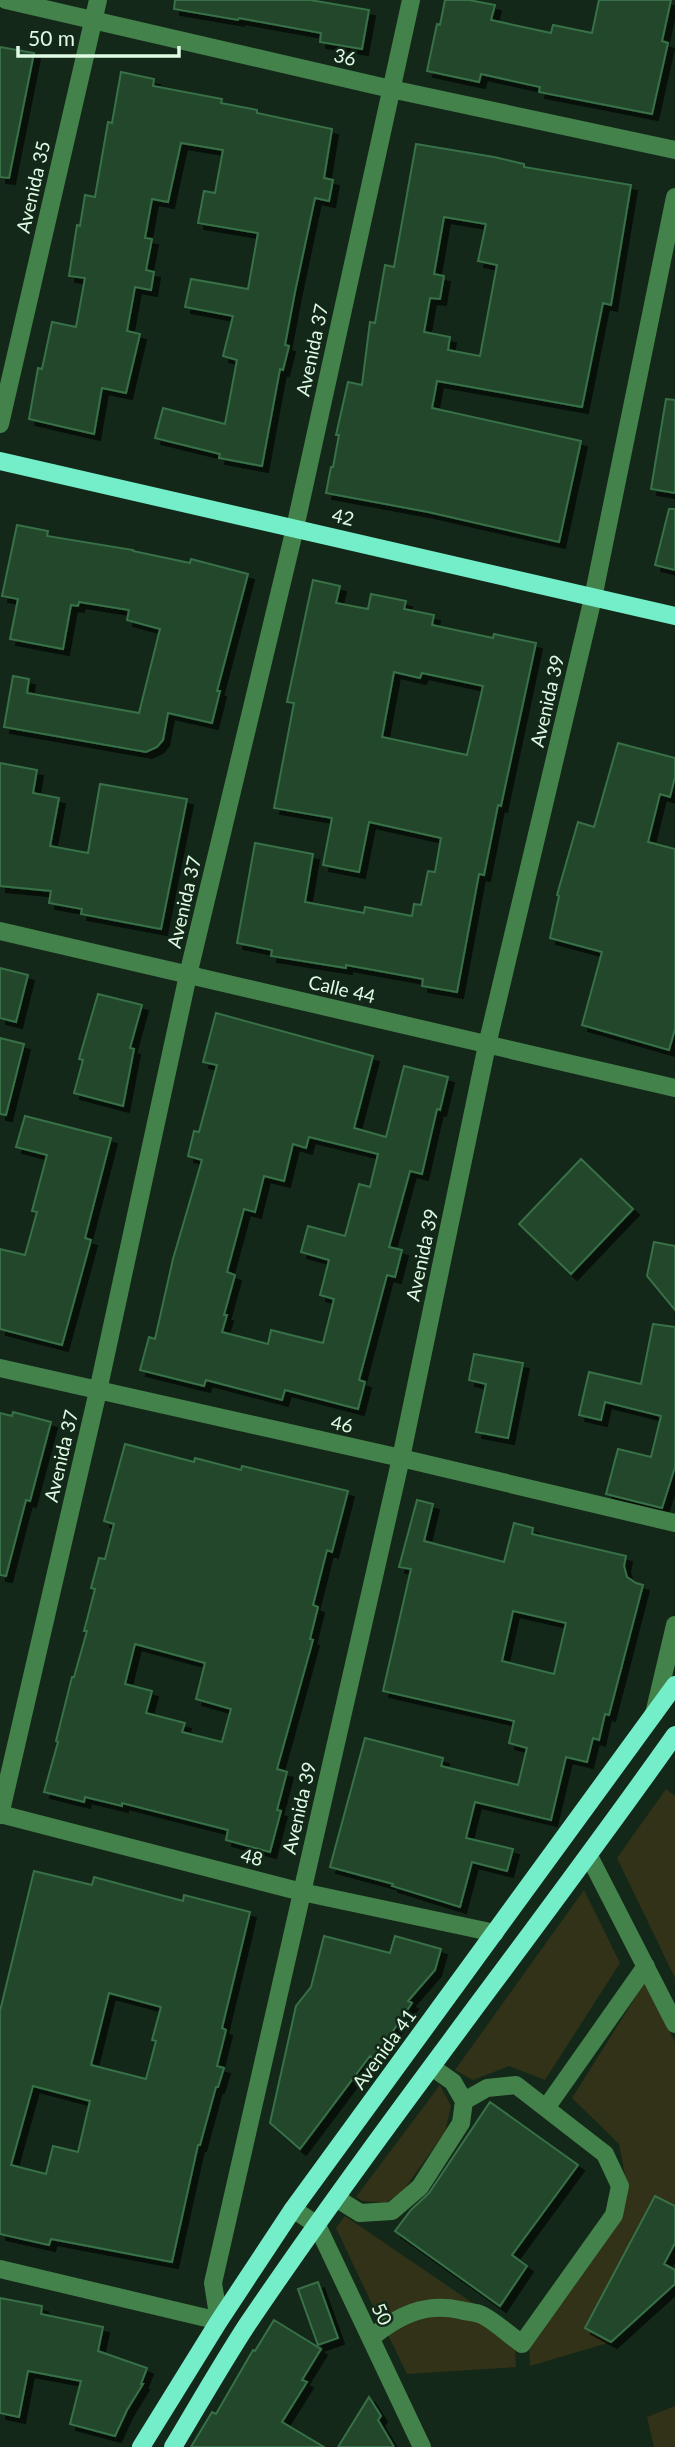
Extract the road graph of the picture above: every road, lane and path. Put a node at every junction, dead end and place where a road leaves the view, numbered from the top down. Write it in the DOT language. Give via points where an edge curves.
graph roads {
  1 [pos="6,0"];
  2 [pos="98,0"];
  3 [pos="411,0"];
  4 [pos="93,20"];
  5 [pos="391,89"];
  6 [pos="675,150"];
  7 [pos="675,197"];
  8 [pos="0,424"];
  9 [pos="0,461"];
  10 [pos="295,527"];
  11 [pos="593,598"];
  12 [pos="675,616"];
  13 [pos="0,931"];
  14 [pos="188,975"];
  15 [pos="487,1045"];
  16 [pos="675,1088"];
  17 [pos="0,1368"];
  18 [pos="98,1391"];
  19 [pos="401,1458"];
  20 [pos="675,1523"];
  21 [pos="675,1625"];
  22 [pos="675,1685"];
  23 [pos="653,1717"];
  24 [pos="675,1735"];
  25 [pos="0,1815"];
  26 [pos="589,1856"];
  27 [pos="302,1892"];
  28 [pos="495,1933"];
  29 [pos="646,1966"];
  30 [pos="675,2024"];
  31 [pos="433,2068"];
  32 [pos="464,2101"];
  33 [pos="546,2108"];
  34 [pos="336,2198"];
  35 [pos="293,2209"];
  36 [pos="317,2225"];
  37 [pos="0,2269"];
  38 [pos="219,2321"];
  39 [pos="371,2338"];
  40 [pos="141,2447"];
  41 [pos="173,2447"];
  42 [pos="422,2447"];
  1 -- 4 [label="street, 36"];
  2 -- 4 [label="street, Avenida 35"];
  3 -- 5 [label="street, Avenida 37"];
  4 -- 5 [label="street, 36"];
  4 -- 8 [label="street, Avenida 35"];
  5 -- 6 [label="street, 36"];
  5 -- 10 [label="street, Avenida 37"];
  7 -- 11 [label="street, Avenida 39"];
  9 -- 10 [label="main road, 42"];
  10 -- 11 [label="main road, 42"];
  10 -- 14 [label="street, Avenida 37"];
  11 -- 12 [label="main road, 42"];
  11 -- 15 [label="street, Avenida 39"];
  13 -- 14 [label="street, Calle 44"];
  14 -- 15 [label="street, Calle 44"];
  14 -- 18 [label="street, Avenida 37"];
  15 -- 16 [label="street, Calle 44"];
  15 -- 19 [label="street, Avenida 39"];
  17 -- 18 [label="street, 46"];
  18 -- 19 [label="street, 46"];
  18 -- 25 [label="street, Avenida 37"];
  19 -- 20 [label="street, 46"];
  19 -- 27 [label="street, Avenida 39"];
  21 -- 23 [label="street"];
  22 -- 23 [label="main road, Avenida 41"];
  23 -- 28 [label="main road, Avenida 41"];
  24 -- 26 [label="main road"];
  25 -- 27 [label="street, 48"];
  26 -- 29 [label="street"];
  26 -- 31 [label="main road"];
  27 -- 28 [label="street, 48"];
  27 -- 38 [label="street, Avenida 39" via="213,2283"];
  28 -- 35 [label="main road, Avenida 41"];
  29 -- 30 [label="street"];
  29 -- 33 [label="street"];
  31 -- 32 [label="street" via="453,2082"];
  31 -- 34 [label="main road"];
  32 -- 33 [label="street" via="487,2088 516,2085"];
  32 -- 34 [label="street" via="461,2123 420,2187 392,2211 360,2213"];
  33 -- 39 [label="street" via="605,2154 620,2186 614,2215 522,2344 481,2315 448,2308 409,2313"];
  34 -- 36 [label="main road"];
  35 -- 36 [label="street"];
  35 -- 38 [label="main road, Avenida 41"];
  36 -- 39 [label="street, 50"];
  36 -- 41 [label="main road" via="245,2328"];
  37 -- 38 [label="street"];
  38 -- 40 [label="main road, Avenida 41"];
  39 -- 42 [label="street, 50"];
}
